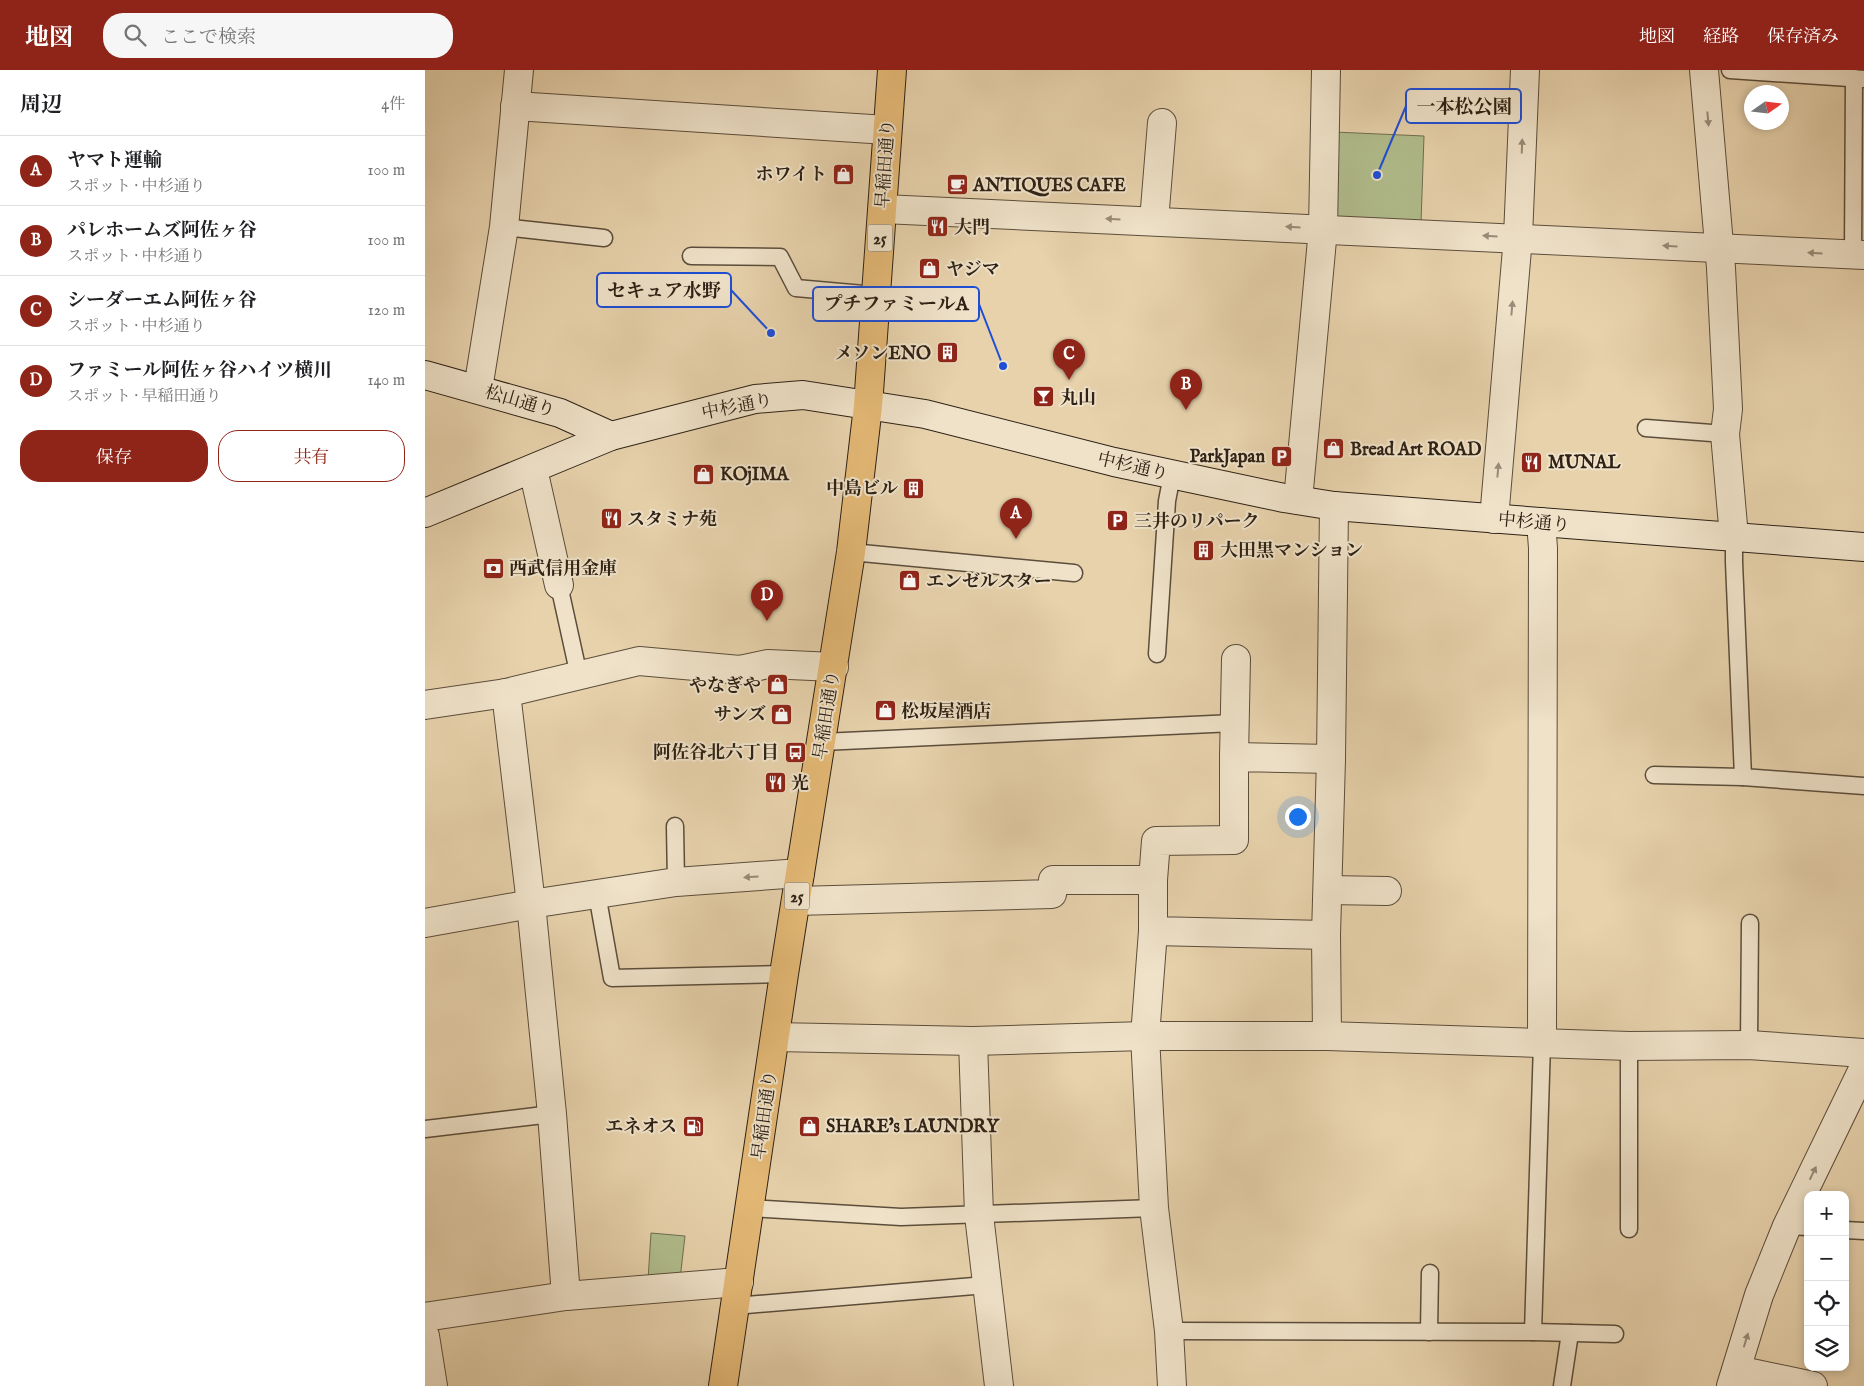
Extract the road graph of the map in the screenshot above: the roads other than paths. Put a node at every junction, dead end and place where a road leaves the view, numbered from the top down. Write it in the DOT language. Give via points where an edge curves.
graph roads {
  1 [pos="519,70"];
  2 [pos="892,70"];
  3 [pos="1326,70"];
  4 [pos="1525,70"];
  5 [pos="1704,70"];
  6 [pos="1730,70"];
  7 [pos="1859,78"];
  8 [pos="515,106"];
  9 [pos="1162,123"];
  10 [pos="887,130"];
  11 [pos="883,209"];
  12 [pos="1154,221"];
  13 [pos="504,227"];
  14 [pos="1323,229"];
  15 [pos="1518,237"];
  16 [pos="604,238"];
  17 [pos="1718,248"];
  18 [pos="1859,255"];
  19 [pos="691,256"];
  20 [pos="875,295"];
  21 [pos="425,375"];
  22 [pos="477,389"];
  23 [pos="868,406"];
  24 [pos="1646,428"];
  25 [pos="1725,434"];
  26 [pos="611,436"];
  27 [pos="533,469"];
  28 [pos="1172,475"];
  29 [pos="1298,500"];
  30 [pos="1333,506"];
  31 [pos="425,513"];
  32 [pos="1494,519"];
  33 [pos="1541,522"];
  34 [pos="1734,537"];
  35 [pos="1864,547"];
  36 [pos="851,552"];
  37 [pos="1074,574"];
  38 [pos="559,585"];
  39 [pos="1157,654"];
  40 [pos="1236,659"];
  41 [pos="834,666"];
  42 [pos="579,676"];
  43 [pos="506,692"];
  44 [pos="425,705"];
  45 [pos="1234,723"];
  46 [pos="821,742"];
  47 [pos="1234,757"];
  48 [pos="1331,760"];
  49 [pos="1654,775"];
  50 [pos="1743,777"];
  51 [pos="1864,786"];
  52 [pos="675,826"];
  53 [pos="800,873"];
  54 [pos="1153,880"];
  55 [pos="676,882"];
  56 [pos="1328,890"];
  57 [pos="1387,891"];
  58 [pos="597,894"];
  59 [pos="796,901"];
  60 [pos="531,904"];
  61 [pos="425,923"];
  62 [pos="1750,923"];
  63 [pos="1153,931"];
  64 [pos="1326,935"];
  65 [pos="784,974"];
  66 [pos="1145,1036"];
  67 [pos="1327,1036"];
  68 [pos="775,1037"];
  69 [pos="973,1041"];
  70 [pos="1542,1043"];
  71 [pos="1629,1046"];
  72 [pos="1749,1046"];
  73 [pos="1864,1053"];
  74 [pos="1864,1067"];
  75 [pos="552,1114"];
  76 [pos="425,1129"];
  77 [pos="750,1208"];
  78 [pos="1154,1208"];
  79 [pos="979,1215"];
  80 [pos="1798,1226"];
  81 [pos="1629,1228"];
  82 [pos="1849,1230"];
  83 [pos="1864,1232"];
  84 [pos="1430,1273"];
  85 [pos="986,1285"];
  86 [pos="737,1294"];
  87 [pos="567,1296"];
  88 [pos="425,1317"];
  89 [pos="1169,1332"];
  90 [pos="1429,1332"];
  91 [pos="1533,1332"];
  92 [pos="1570,1333"];
  93 [pos="1615,1334"];
  94 [pos="425,1336"];
  95 [pos="1734,1378"];
  96 [pos="433,1386"];
  97 [pos="723,1386"];
  98 [pos="999,1386"];
  99 [pos="1172,1386"];
  100 [pos="1563,1386"];
  101 [pos="1813,1386"];
  1 -- 8 [label="street"];
  2 -- 10 [label="main road, 早稲田通り / 25"];
  3 -- 14 [label="street"];
  15 -- 4 [label="street, one-way"];
  5 -- 17 [label="street, one-way"];
  6 -- 7 [label="lane"];
  7 -- 18 [label="lane"];
  8 -- 10 [label="street"];
  8 -- 13 [label="street"];
  9 -- 12 [label="street"];
  10 -- 11 [label="main road, 早稲田通り / 25"];
  12 -- 11 [label="street, one-way"];
  11 -- 20 [label="main road, 早稲田通り / 25"];
  14 -- 12 [label="street, one-way"];
  13 -- 16 [label="lane"];
  13 -- 22 [label="street"];
  15 -- 14 [label="street, one-way"];
  14 -- 29 [label="street"];
  17 -- 15 [label="street, one-way"];
  32 -- 15 [label="street, one-way"];
  18 -- 17 [label="street, one-way"];
  17 -- 25 [label="street" via="1728,409"];
  19 -- 20 [label="lane" via="780,257 796,288"];
  20 -- 23 [label="main road, 早稲田通り / 25"];
  21 -- 22 [label="street, 松山通り"];
  22 -- 26 [label="street, 松山通り" via="560,413"];
  23 -- 26 [label="street, 中杉通り" via="803,395 755,399"];
  23 -- 28 [label="street, 中杉通り" via="925,414"];
  23 -- 36 [label="main road, 早稲田通り / 25"];
  24 -- 25 [label="lane"];
  25 -- 34 [label="street"];
  26 -- 27 [label="street, 中杉通り"];
  27 -- 31 [label="street, 中杉通り"];
  27 -- 38 [label="street"];
  28 -- 29 [label="street, 中杉通り"];
  28 -- 39 [label="lane" via="1167,501"];
  29 -- 30 [label="street, 中杉通り"];
  30 -- 32 [label="street, 中杉通り"];
  30 -- 48 [label="street"];
  32 -- 33 [label="street, 中杉通り"];
  33 -- 34 [label="street, 中杉通り"];
  33 -- 70 [label="street"];
  34 -- 35 [label="street, 中杉通り"];
  34 -- 50 [label="lane"];
  36 -- 37 [label="lane"];
  36 -- 41 [label="main road, 早稲田通り / 25"];
  38 -- 42 [label="lane"];
  40 -- 45 [label="street"];
  41 -- 42 [label="street" via="769,664 740,670 639,661"];
  41 -- 46 [label="main road, 早稲田通り / 25"];
  42 -- 43 [label="street"];
  43 -- 44 [label="street"];
  43 -- 60 [label="street"];
  45 -- 46 [label="lane"];
  45 -- 47 [label="street"];
  46 -- 53 [label="main road, 早稲田通り / 25"];
  47 -- 48 [label="street"];
  47 -- 54 [label="street" via="1234,840 1156,841"];
  48 -- 56 [label="street"];
  49 -- 50 [label="lane"];
  50 -- 51 [label="lane"];
  52 -- 55 [label="lane"];
  53 -- 55 [label="street, one-way"];
  53 -- 59 [label="main road, 早稲田通り / 25"];
  54 -- 59 [label="street" via="1053,880 1052,894"];
  54 -- 63 [label="street"];
  55 -- 58 [label="street"];
  56 -- 57 [label="street"];
  56 -- 64 [label="street"];
  58 -- 60 [label="street"];
  58 -- 65 [label="lane" via="612,978"];
  59 -- 65 [label="main road, 早稲田通り / 25"];
  60 -- 61 [label="street"];
  60 -- 75 [label="street"];
  62 -- 72 [label="lane"];
  63 -- 64 [label="street"];
  63 -- 66 [label="street"];
  64 -- 67 [label="street"];
  65 -- 68 [label="main road, 早稲田通り / 25"];
  66 -- 67 [label="street"];
  66 -- 69 [label="street"];
  66 -- 78 [label="street"];
  67 -- 70 [label="street"];
  68 -- 69 [label="street"];
  68 -- 77 [label="main road, 早稲田通り / 25"];
  69 -- 79 [label="street"];
  70 -- 71 [label="street"];
  70 -- 91 [label="lane"];
  71 -- 72 [label="street"];
  71 -- 81 [label="lane"];
  72 -- 73 [label="street"];
  80 -- 74 [label="street, one-way"];
  75 -- 76 [label="lane"];
  75 -- 87 [label="street"];
  77 -- 79 [label="lane" via="901,1217"];
  77 -- 86 [label="main road, 早稲田通り / 25"];
  78 -- 79 [label="lane"];
  78 -- 89 [label="street"];
  79 -- 85 [label="street"];
  95 -- 80 [label="street, one-way" via="1759,1295"];
  82 -- 83 [label="lane"];
  84 -- 90 [label="lane"];
  85 -- 86 [label="lane"];
  85 -- 98 [label="street"];
  86 -- 87 [label="street"];
  86 -- 97 [label="main road, 早稲田通り / 25"];
  87 -- 88 [label="street"];
  89 -- 90 [label="lane"];
  89 -- 99 [label="street"];
  90 -- 91 [label="lane"];
  91 -- 92 [label="lane"];
  92 -- 93 [label="lane"];
  92 -- 100 [label="lane"];
  94 -- 96 [label="street"];
  95 -- 101 [label="street"];
}
